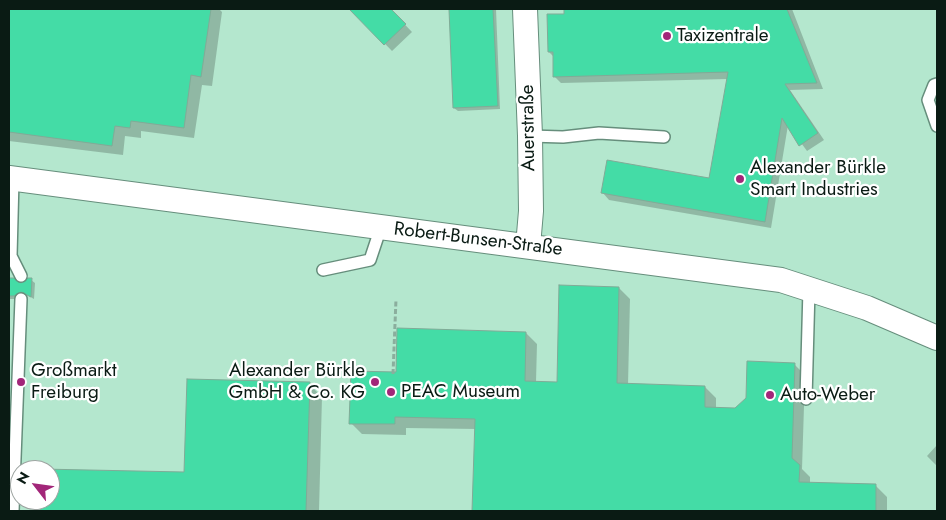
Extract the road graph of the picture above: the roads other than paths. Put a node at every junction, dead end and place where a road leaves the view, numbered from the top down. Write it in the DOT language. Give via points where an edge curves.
graph roads {
  1 [pos="525,9"];
  2 [pos="937,84"];
  3 [pos="937,126"];
  4 [pos="530,136"];
  5 [pos="664,136"];
  6 [pos="11,178"];
  7 [pos="381,227"];
  8 [pos="528,246"];
  9 [pos="10,258"];
  10 [pos="323,270"];
  11 [pos="21,276"];
  12 [pos="809,289"];
  13 [pos="21,300"];
  14 [pos="937,338"];
  15 [pos="806,399"];
  16 [pos="13,511"];
  1 -- 4 [label="street, Auerstraße"];
  2 -- 3 [label="lane" via="928,100"];
  4 -- 5 [label="lane" via="599,133"];
  4 -- 8 [label="street, Auerstraße"];
  6 -- 7 [label="street, Robert-Bunsen-Straße"];
  6 -- 9 [label="lane"];
  7 -- 8 [label="street, Robert-Bunsen-Straße"];
  7 -- 10 [label="lane" via="370,260"];
  8 -- 12 [label="street, Robert-Bunsen-Straße" via="781,280"];
  9 -- 11 [label="lane"];
  12 -- 14 [label="street, Robert-Bunsen-Straße" via="867,308"];
  12 -- 15 [label="lane"];
  13 -- 16 [label="lane"];
}
